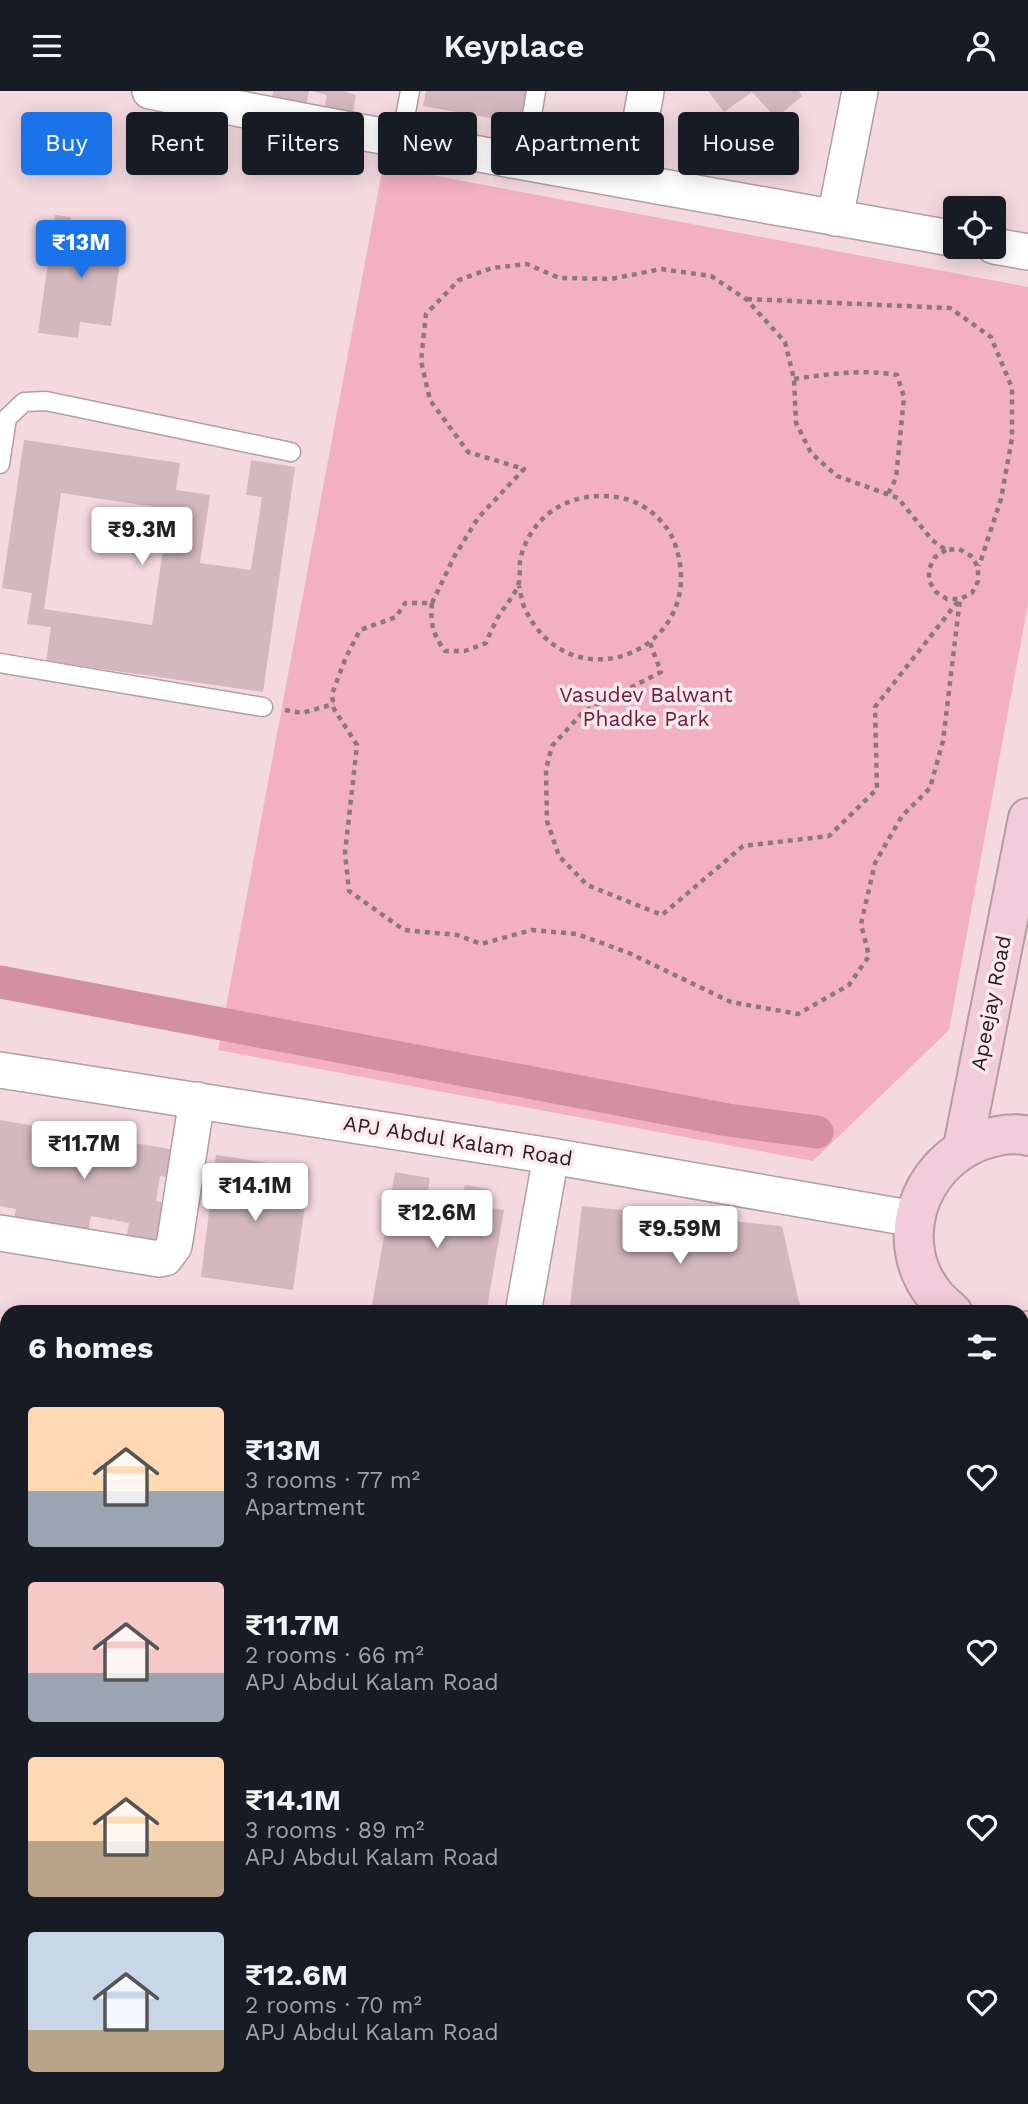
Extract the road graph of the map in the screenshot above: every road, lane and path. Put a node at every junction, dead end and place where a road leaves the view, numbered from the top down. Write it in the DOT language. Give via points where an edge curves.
graph roads {
  1 [pos="150,91"];
  2 [pos="410,91"];
  3 [pos="536,91"];
  4 [pos="646,91"];
  5 [pos="860,91"];
  6 [pos="223,98"];
  7 [pos="406,112"];
  8 [pos="532,112"];
  9 [pos="378,133"];
  10 [pos="599,175"];
  11 [pos="630,180"];
  12 [pos="835,218"];
  13 [pos="943,237"];
  14 [pos="1006,248"];
  15 [pos="1028,252"];
  16 [pos="746,299"];
  17 [pos="794,379"];
  18 [pos="290,452"];
  19 [pos="0,464"];
  20 [pos="888,494"];
  21 [pos="946,550"];
  22 [pos="978,567"];
  23 [pos="519,586"];
  24 [pos="960,599"];
  25 [pos="432,603"];
  26 [pos="649,643"];
  27 [pos="0,663"];
  28 [pos="334,704"];
  29 [pos="263,707"];
  30 [pos="1028,818"];
  31 [pos="0,1070"];
  32 [pos="197,1100"];
  33 [pos="1028,1136"];
  34 [pos="963,1147"];
  35 [pos="551,1156"];
  36 [pos="915,1219"];
  37 [pos="0,1233"];
  38 [pos="524,1305"];
  39 [pos="940,1305"];
  1 -- 6 [label="street"];
  2 -- 7 [label="lane"];
  3 -- 8 [label="lane"];
  4 -- 11 [label="street"];
  5 -- 12 [label="street"];
  6 -- 9 [label="street"];
  10 -- 11 [label="street"];
  11 -- 12 [label="street"];
  12 -- 13 [label="street"];
  14 -- 15 [label="street"];
  16 -- 17 [label="path" via="785,342"];
  16 -- 22 [label="path" via="950,308 991,337 1012,388 1012,438 1000,499"];
  16 -- 25 [label="path" via="711,276 661,269 611,279 559,278 527,264 492,268 458,280 426,314 421,361 430,400 468,452 524,469 478,518"];
  17 -- 20 [label="path" via="796,423 811,453 837,476"];
  17 -- 20 [label="path" via="849,372 897,376 904,397 896,478"];
  18 -- 19 [label="lane" via="46,401 24,402 7,418"];
  20 -- 21 [label="path" via="898,498 932,540"];
  21 -- 22 [label="path" via="965,552"];
  21 -- 24 [label="path" via="929,569 929,582 947,599"];
  22 -- 24 [label="path" via="972,593"];
  23 -- 25 [label="path" via="486,643 465,651 446,651 435,638"];
  23 -- 26 [label="path" via="525,610 538,631 579,657 628,655"];
  23 -- 26 [label="path" via="521,557 528,540 552,510 577,497 606,494 633,501 663,524 674,540 682,567 681,596 669,622"];
  24 -- 26 [label="path" via="875,707 877,789 829,836 743,846 662,915 587,885 559,856 547,821 546,769 552,746 583,712 661,671"];
  24 -- 28 [label="path" via="943,741 930,788 902,816 875,863 861,924 869,956 849,985 798,1014 731,1002 629,953 577,934 532,930 481,944 457,935 404,930 349,891 345,853 357,745"];
  25 -- 28 [label="path" via="405,603 396,617 360,629 332,694"];
  27 -- 29 [label="lane"];
  28 -- 29 [label="path" via="302,713"];
  30 -- 34 [label="main road, Apeejay Road"];
  31 -- 32 [label="street, APJ Abdul Kalam Road"];
  32 -- 35 [label="street, APJ Abdul Kalam Road"];
  32 -- 37 [label="street" via="174,1246 165,1258"];
  33 -- 34 [label="main road" via="992,1136"];
  34 -- 36 [label="main road" via="934,1174 923,1191"];
  35 -- 36 [label="street, APJ Abdul Kalam Road"];
  35 -- 38 [label="street"];
  36 -- 39 [label="main road" via="915,1247 922,1274"];
}
